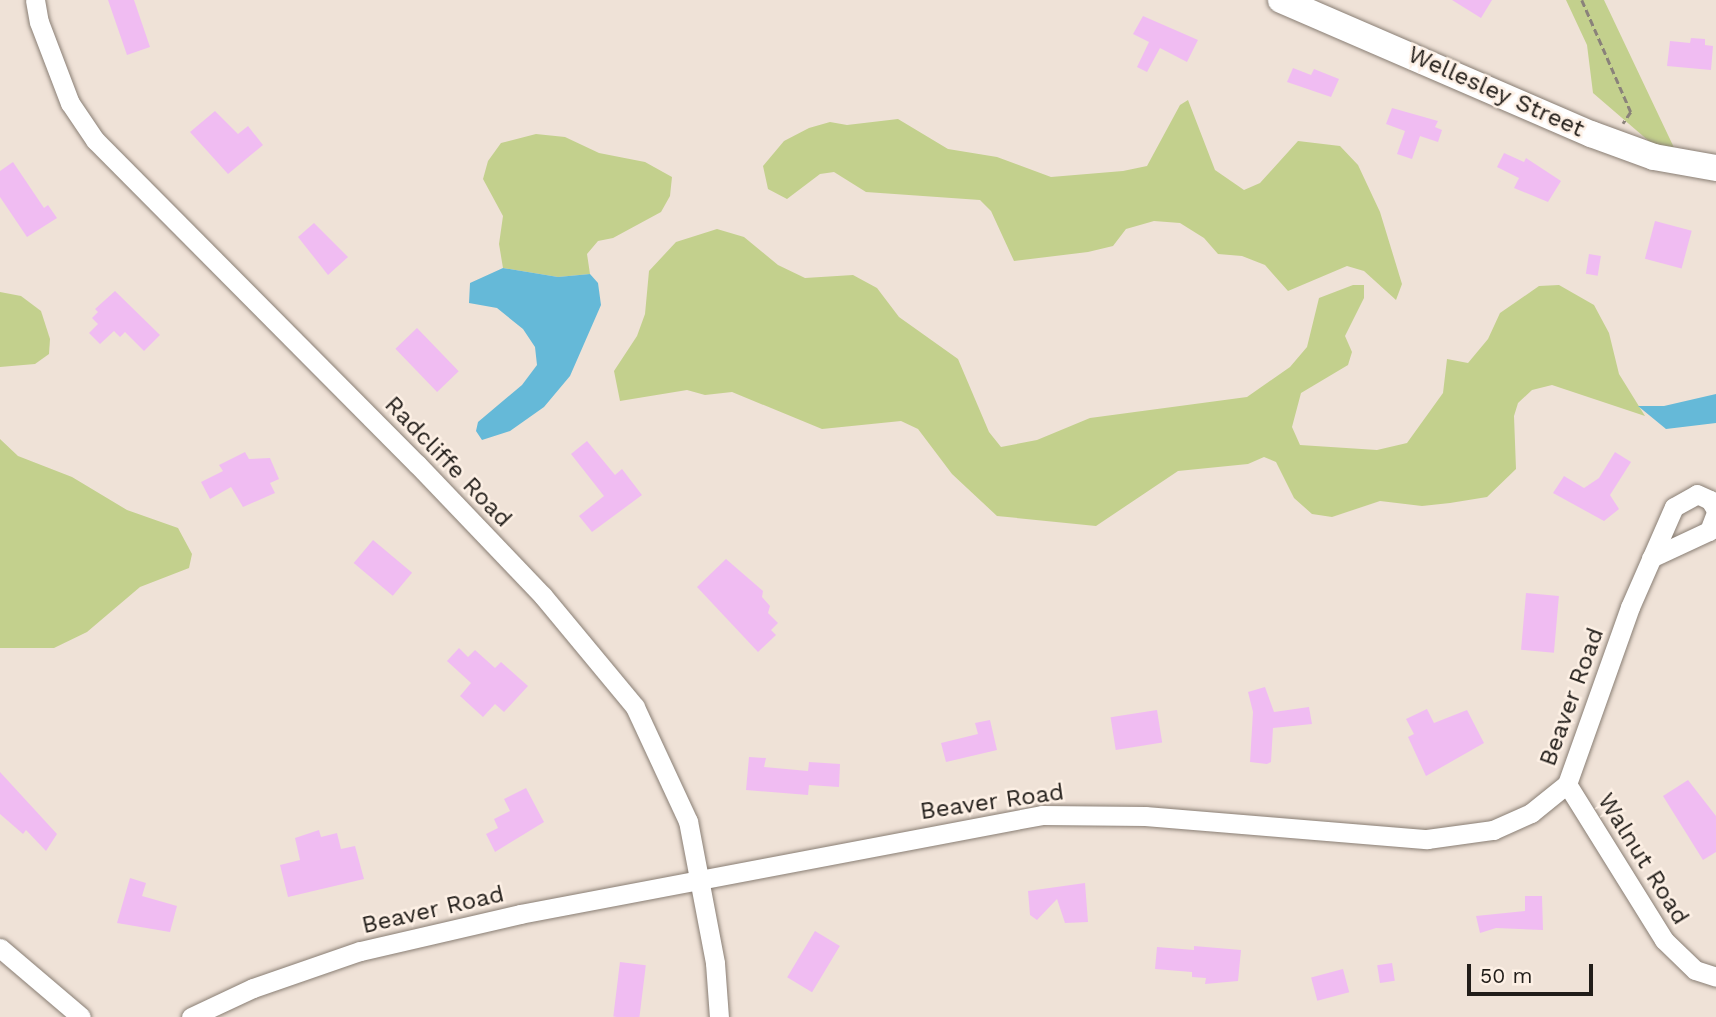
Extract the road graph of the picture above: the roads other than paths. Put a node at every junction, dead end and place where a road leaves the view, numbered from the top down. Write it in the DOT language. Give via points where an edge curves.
graph roads {
  1 [pos="35,0"];
  2 [pos="1281,0"];
  3 [pos="1716,168"];
  4 [pos="1716,512"];
  5 [pos="1651,558"];
  6 [pos="1567,784"];
  7 [pos="699,880"];
  8 [pos="0,948"];
  9 [pos="1716,977"];
  10 [pos="80,1017"];
  11 [pos="191,1017"];
  12 [pos="719,1017"];
  1 -- 7 [label="street, Radcliffe Road" via="69,103 95,140 489,539 635,707 688,821"];
  2 -- 3 [label="main road, Wellesley Street" via="1612,142 1654,157"];
  4 -- 5 [label="street, Beaver Road" via="1709,531"];
  4 -- 5 [label="street, Beaver Road" via="1710,500 1697,494 1686,497 1674,506"];
  5 -- 6 [label="street, Beaver Road"];
  6 -- 7 [label="street, Beaver Road" via="1531,813 1493,830 1467,835 1427,839 1145,816 1042,815"];
  6 -- 9 [label="street, Walnut Road" via="1664,940 1695,970"];
  7 -- 11 [label="street, Beaver Road" via="360,951 253,988"];
  7 -- 12 [label="street, Radcliffe Road" via="715,963"];
  8 -- 10 [label="street"];
}
